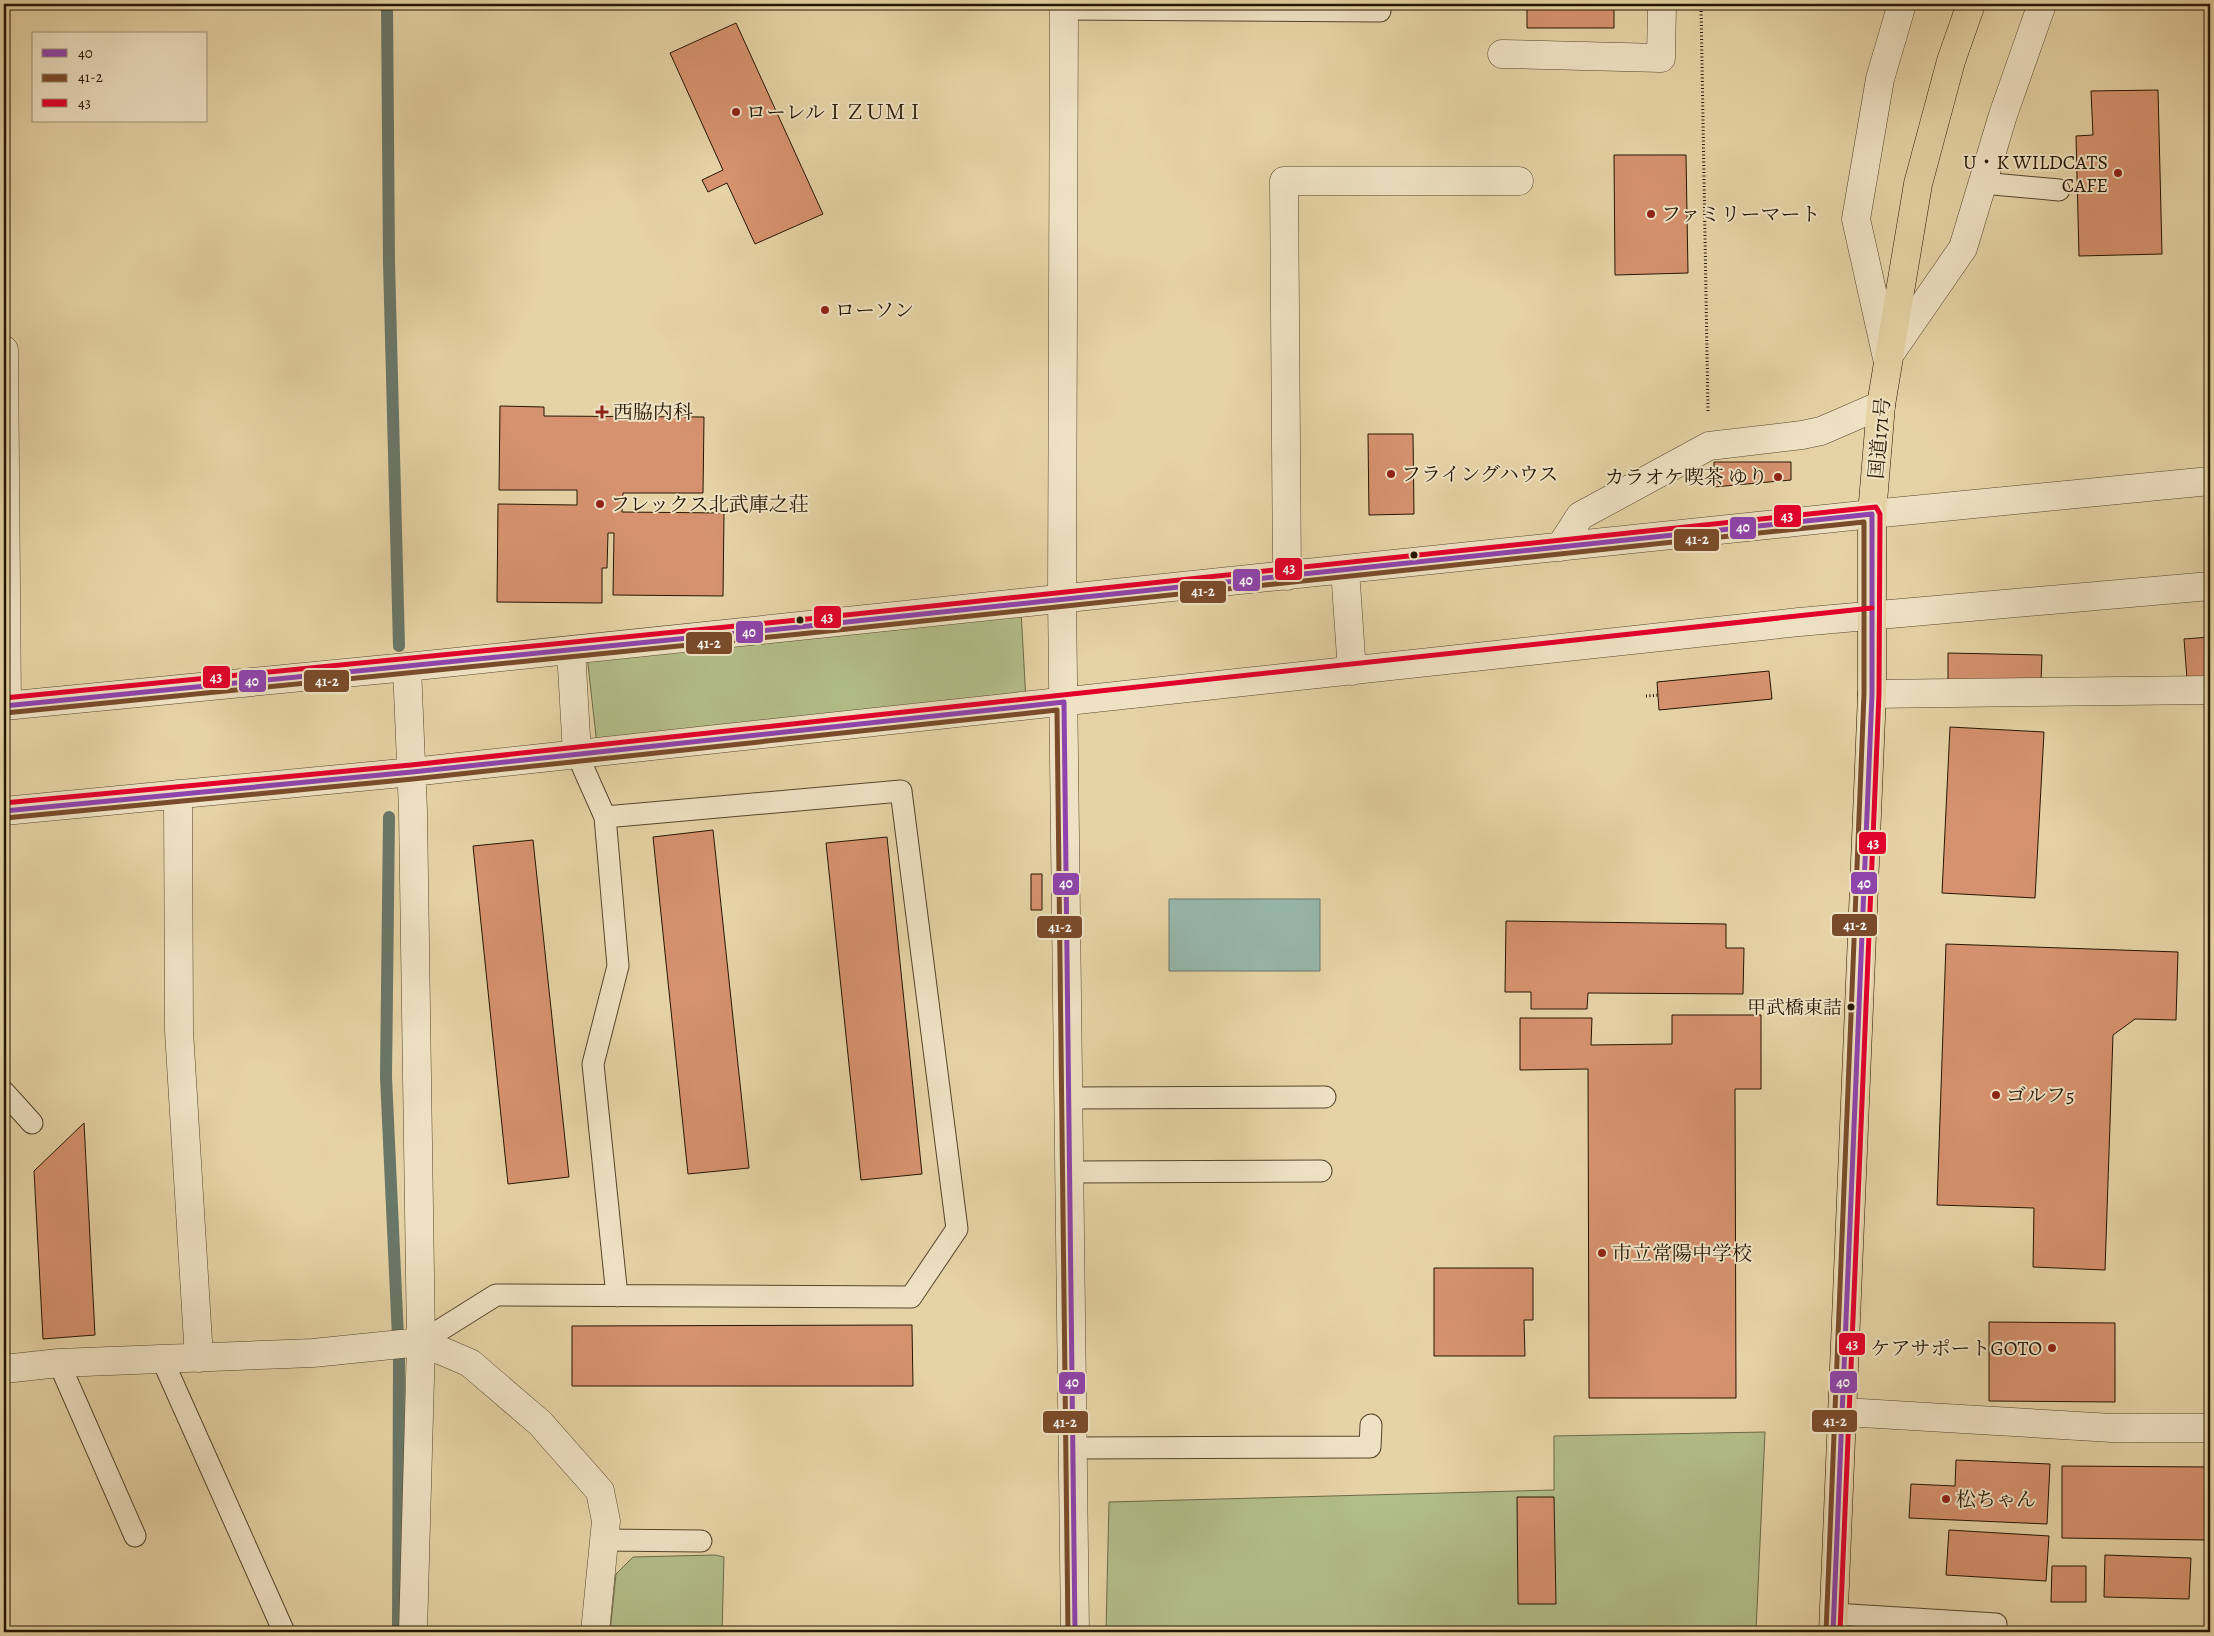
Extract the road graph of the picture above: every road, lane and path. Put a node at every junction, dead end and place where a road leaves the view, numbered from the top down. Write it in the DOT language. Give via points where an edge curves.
graph roads {
  1 [pos="1662,4"];
  2 [pos="1701,4"];
  3 [pos="1902,4"];
  4 [pos="1971,4"];
  5 [pos="2042,4"];
  6 [pos="1064,6"];
  7 [pos="1380,12"];
  8 [pos="1502,54"];
  9 [pos="1519,181"];
  10 [pos="1982,183"];
  11 [pos="2059,190"];
  12 [pos="4,350"];
  13 [pos="1887,358"];
  14 [pos="1881,405"];
  15 [pos="1709,446"];
  16 [pos="2210,481"];
  17 [pos="1872,514"];
  18 [pos="1560,547"];
  19 [pos="1345,570"];
  20 [pos="1287,576"];
  21 [pos="2210,586"];
  22 [pos="1062,599"];
  23 [pos="1873,615"];
  24 [pos="571,650"];
  25 [pos="407,667"];
  26 [pos="1352,671"];
  27 [pos="2210,690"];
  28 [pos="1872,694"];
  29 [pos="1658,695"];
  30 [pos="1646,696"];
  31 [pos="1064,702"];
  32 [pos="6,705"];
  33 [pos="577,754"];
  34 [pos="412,772"];
  35 [pos="178,794"];
  36 [pos="4,811"];
  37 [pos="605,817"];
  38 [pos="4,1092"];
  39 [pos="1068,1098"];
  40 [pos="1325,1098"];
  41 [pos="32,1123"];
  42 [pos="1321,1171"];
  43 [pos="1069,1172"];
  44 [pos="617,1296"];
  45 [pos="421,1342"];
  46 [pos="199,1358"];
  47 [pos="162,1359"];
  48 [pos="58,1363"];
  49 [pos="4,1369"];
  50 [pos="1844,1412"];
  51 [pos="1371,1425"];
  52 [pos="2210,1428"];
  53 [pos="1073,1448"];
  54 [pos="135,1536"];
  55 [pos="604,1540"];
  56 [pos="701,1541"];
  57 [pos="1834,1623"];
  58 [pos="284,1632"];
  59 [pos="412,1632"];
  60 [pos="596,1632"];
  61 [pos="1075,1632"];
  62 [pos="1996,1632"];
  1 -- 8 [label="street" via="1661,58"];
  2 -- 15 [label="path"];
  3 -- 13 [label="street" via="1880,79 1856,219"];
  4 -- 13 [label="highway, 国道171号" via="1951,62 1918,184"];
  5 -- 10 [label="street" via="2002,115"];
  6 -- 7 [label="lane"];
  6 -- 22 [label="street"];
  9 -- 20 [label="street" via="1284,181"];
  10 -- 11 [label="lane"];
  10 -- 13 [label="street" via="1963,248"];
  12 -- 32 [label="street"];
  13 -- 14 [label="highway, 国道171号"];
  14 -- 15 [label="street" via="1820,431"];
  14 -- 17 [label="highway, 国道171号"];
  15 -- 18 [label="street" via="1580,516"];
  16 -- 17 [label="street"];
  17 -- 18 [label="street"];
  17 -- 23 [label="highway, 国道171号"];
  18 -- 19 [label="street"];
  19 -- 20 [label="street"];
  19 -- 26 [label="street"];
  20 -- 22 [label="street"];
  21 -- 23 [label="street"];
  22 -- 24 [label="street"];
  22 -- 31 [label="street"];
  23 -- 26 [label="street"];
  23 -- 28 [label="highway, 国道171号"];
  24 -- 25 [label="street"];
  24 -- 33 [label="street"];
  25 -- 32 [label="street"];
  25 -- 34 [label="street"];
  26 -- 31 [label="street"];
  27 -- 28 [label="street"];
  28 -- 50 [label="highway, 国道171号"];
  29 -- 30 [label="path"];
  31 -- 33 [label="street"];
  31 -- 39 [label="street"];
  33 -- 34 [label="street"];
  33 -- 37 [label="lane"];
  34 -- 35 [label="street"];
  34 -- 45 [label="street"];
  35 -- 36 [label="street"];
  35 -- 46 [label="street" via="179,1031"];
  37 -- 44 [label="lane" via="618,966 593,1064"];
  37 -- 44 [label="lane" via="901,791 957,1229 911,1297"];
  38 -- 41 [label="lane"];
  39 -- 40 [label="lane"];
  39 -- 43 [label="street"];
  42 -- 43 [label="lane"];
  43 -- 53 [label="street"];
  44 -- 45 [label="lane" via="496,1295"];
  45 -- 46 [label="street" via="313,1353"];
  45 -- 55 [label="street" via="470,1363 540,1422 600,1491 606,1522"];
  45 -- 59 [label="street"];
  46 -- 47 [label="street"];
  47 -- 48 [label="street"];
  47 -- 58 [label="lane"];
  48 -- 49 [label="street"];
  48 -- 54 [label="lane"];
  50 -- 52 [label="street" via="2112,1428"];
  50 -- 57 [label="highway, 国道171号"];
  51 -- 53 [label="lane" via="1370,1447"];
  53 -- 61 [label="street"];
  55 -- 56 [label="lane"];
  55 -- 60 [label="street"];
  57 -- 62 [label="lane" via="1996,1624"];
}
